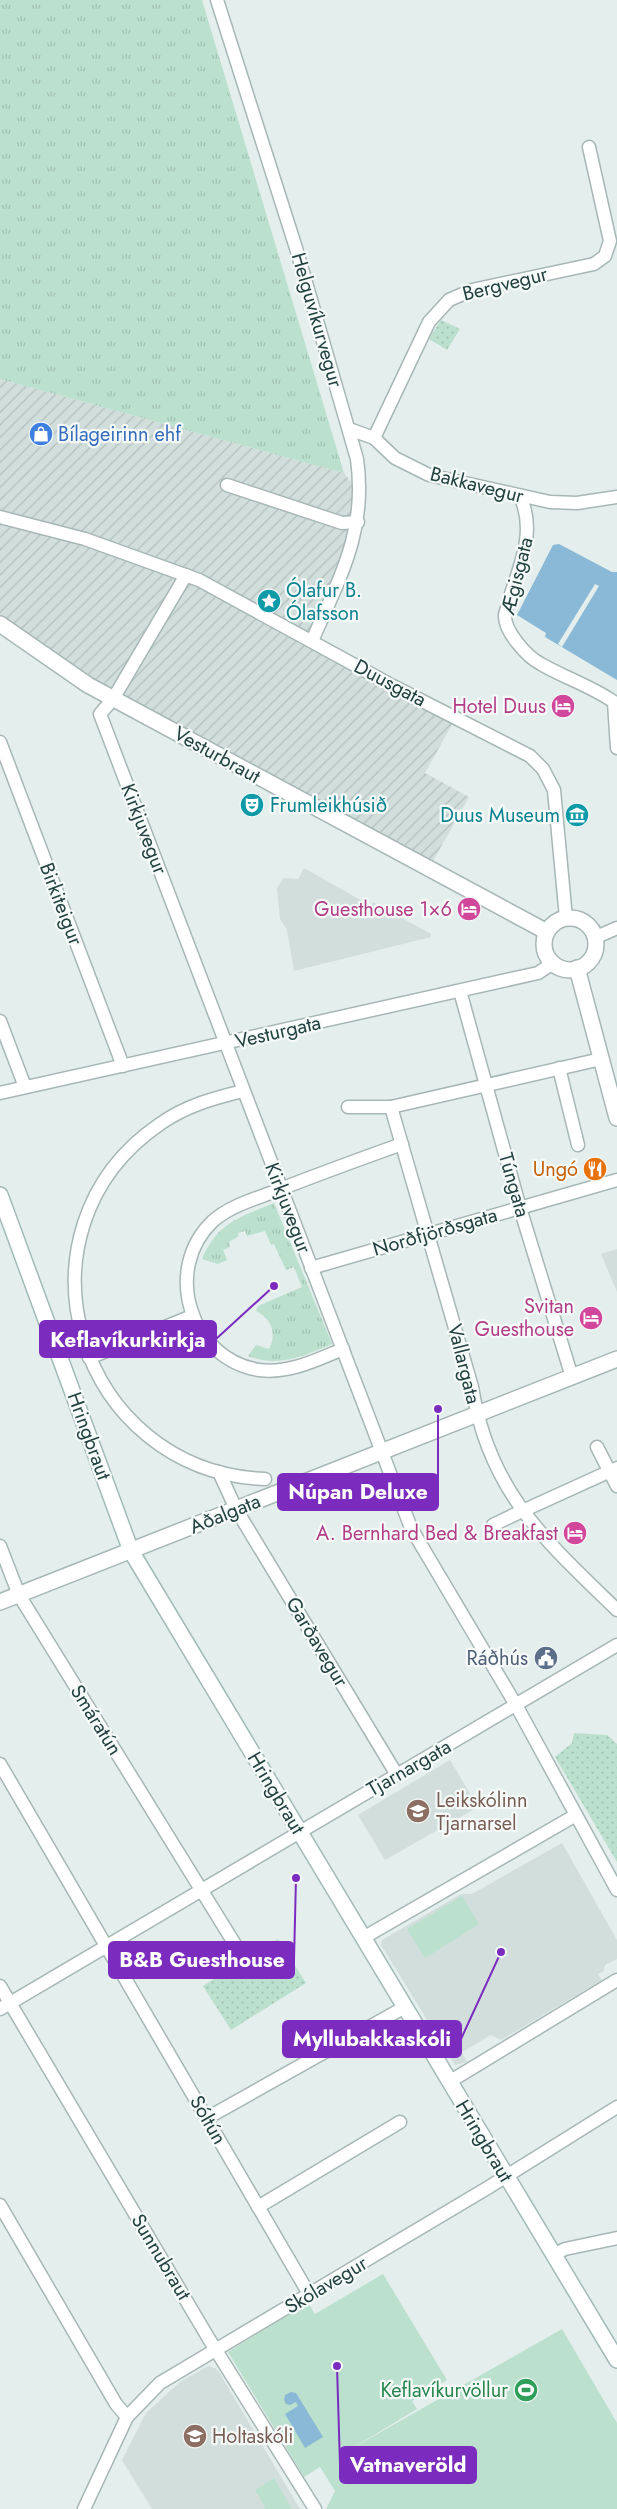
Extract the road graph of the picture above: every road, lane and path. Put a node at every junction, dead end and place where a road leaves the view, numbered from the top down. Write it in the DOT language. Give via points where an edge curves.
graph roads {
  1 [pos="217,0"];
  2 [pos="588,147"];
  3 [pos="349,429"];
  4 [pos="374,438"];
  5 [pos="227,486"];
  6 [pos="520,496"];
  7 [pos="617,497"];
  8 [pos="0,517"];
  9 [pos="358,522"];
  10 [pos="186,575"];
  11 [pos="0,624"];
  12 [pos="312,641"];
  13 [pos="113,698"];
  14 [pos="0,742"];
  15 [pos="617,748"];
  16 [pos="566,918"];
  17 [pos="617,928"];
  18 [pos="547,932"];
  19 [pos="594,938"];
  20 [pos="553,963"];
  21 [pos="577,968"];
  22 [pos="460,991"];
  23 [pos="0,1021"];
  24 [pos="226,1044"];
  25 [pos="601,1059"];
  26 [pos="123,1066"];
  27 [pos="559,1068"];
  28 [pos="486,1085"];
  29 [pos="25,1087"];
  30 [pos="243,1091"];
  31 [pos="0,1092"];
  32 [pos="348,1107"];
  33 [pos="391,1107"];
  34 [pos="617,1118"];
  35 [pos="402,1144"];
  36 [pos="578,1144"];
  37 [pos="617,1180"];
  38 [pos="281,1189"];
  39 [pos="0,1195"];
  40 [pos="520,1208"];
  41 [pos="429,1233"];
  42 [pos="311,1268"];
  43 [pos="192,1316"];
  44 [pos="342,1349"];
  45 [pos="89,1358"];
  46 [pos="617,1359"];
  47 [pos="572,1377"];
  48 [pos="476,1415"];
  49 [pos="597,1447"];
  50 [pos="382,1451"];
  51 [pos="613,1470"];
  52 [pos="219,1472"];
  53 [pos="265,1479"];
  54 [pos="617,1486"];
  55 [pos="236,1509"];
  56 [pos="525,1510"];
  57 [pos="493,1525"];
  58 [pos="0,1546"];
  59 [pos="131,1551"];
  60 [pos="19,1595"];
  61 [pos="0,1602"];
  62 [pos="617,1610"];
  63 [pos="617,1645"];
  64 [pos="516,1705"];
  65 [pos="0,1764"];
  66 [pos="398,1775"];
  67 [pos="576,1815"];
  68 [pos="299,1832"];
  69 [pos="202,1890"];
  70 [pos="617,1890"];
  71 [pos="363,1938"];
  72 [pos="107,1946"];
  73 [pos="244,1959"];
  74 [pos="617,1980"];
  75 [pos="0,1986"];
  76 [pos="5,2006"];
  77 [pos="405,2007"];
  78 [pos="449,2082"];
  79 [pos="617,2106"];
  80 [pos="207,2118"];
  81 [pos="400,2122"];
  82 [pos="505,2176"];
  83 [pos="0,2205"];
  84 [pos="258,2206"];
  85 [pos="617,2238"];
  86 [pos="553,2255"];
  87 [pos="310,2294"];
  88 [pos="216,2350"];
  89 [pos="617,2360"];
  90 [pos="127,2417"];
  91 [pos="84,2509"];
  92 [pos="315,2509"];
  1 -- 3 [label="street, Helguvíkurvegur" via="296,248"];
  2 -- 4 [label="street, Bergvegur" via="610,241 605,256 594,264 472,290 449,300 429,322"];
  3 -- 4 [label="street, Bakkavegur"];
  3 -- 9 [label="street, Helguvíkurvegur" via="359,472"];
  4 -- 6 [label="street, Bakkavegur" via="395,458 416,470"];
  5 -- 9 [label="street" via="342,523"];
  6 -- 7 [label="street, Bakkavegur" via="565,503"];
  6 -- 15 [label="street, Ægisgata" via="526,513 527,540 506,611 505,625 539,663 597,690 614,702"];
  8 -- 10 [label="street, Duusgata" via="85,539"];
  9 -- 12 [label="street, Helguvíkurvegur" via="348,556"];
  10 -- 12 [label="street, Duusgata"];
  10 -- 13 [label="street"];
  11 -- 13 [label="street, Vesturbraut" via="88,685"];
  12 -- 16 [label="street, Duusgata" via="393,686 522,750 538,763 554,790"];
  13 -- 18 [label="street, Vesturbraut"];
  13 -- 24 [label="street, Kirkjuvegur" via="100,714"];
  14 -- 26 [label="street, Birkiteigur"];
  16 -- 18 [label="street" via="552,925"];
  16 -- 19 [label="street" via="586,924"];
  17 -- 19 [label="street"];
  18 -- 20 [label="street" via="544,946"];
  19 -- 21 [label="street" via="595,949 590,959"];
  20 -- 21 [label="street" via="564,969"];
  20 -- 22 [label="street, Vesturgata" via="538,973"];
  21 -- 25 [label="street"];
  22 -- 24 [label="street, Vesturgata"];
  22 -- 28 [label="street, Túngata"];
  23 -- 29 [label="street"];
  24 -- 26 [label="street, Vesturgata"];
  24 -- 30 [label="street, Kirkjuvegur"];
  25 -- 27 [label="street"];
  25 -- 34 [label="street"];
  26 -- 29 [label="street, Vesturgata"];
  27 -- 28 [label="street"];
  27 -- 36 [label="street"];
  28 -- 33 [label="street"];
  28 -- 40 [label="street, Túngata"];
  29 -- 31 [label="street, Vesturgata"];
  30 -- 38 [label="street, Kirkjuvegur"];
  30 -- 45 [label="street" via="190,1107 160,1123 122,1158 102,1185 84,1224 75,1266 76,1312"];
  32 -- 33 [label="street"];
  33 -- 35 [label="street, Vallargata"];
  35 -- 38 [label="street"];
  35 -- 41 [label="street, Vallargata"];
  37 -- 40 [label="street, Norðfjörðsgata"];
  38 -- 42 [label="street, Kirkjuvegur"];
  38 -- 43 [label="street" via="231,1209 205,1231 193,1251 187,1272 186,1294"];
  39 -- 59 [label="street, Hringbraut"];
  40 -- 41 [label="street, Norðfjörðsgata"];
  40 -- 47 [label="street, Túngata"];
  41 -- 42 [label="street, Norðfjörðsgata"];
  41 -- 48 [label="street, Vallargata" via="472,1387"];
  42 -- 44 [label="street, Kirkjuvegur"];
  43 -- 44 [label="street" via="214,1348 249,1368 270,1371 292,1369"];
  43 -- 45 [label="street"];
  44 -- 50 [label="street, Kirkjuvegur"];
  45 -- 52 [label="street" via="110,1396 139,1429 183,1459"];
  46 -- 47 [label="street, Aðalgata"];
  47 -- 48 [label="street, Aðalgata"];
  48 -- 50 [label="street, Aðalgata"];
  48 -- 56 [label="street, Vallargata" via="496,1470"];
  49 -- 51 [label="street"];
  50 -- 55 [label="street, Aðalgata"];
  50 -- 64 [label="street, Kirkjuvegur" via="411,1528"];
  51 -- 54 [label="street"];
  51 -- 56 [label="street"];
  52 -- 53 [label="street"];
  52 -- 55 [label="street, Garðavegur"];
  55 -- 59 [label="street, Aðalgata"];
  55 -- 66 [label="street, Garðavegur"];
  56 -- 57 [label="street"];
  56 -- 62 [label="street, Vallargata" via="551,1546"];
  58 -- 60 [label="street, Smáratún"];
  59 -- 60 [label="street, Aðalgata"];
  59 -- 68 [label="street, Hringbraut"];
  60 -- 61 [label="street, Aðalgata"];
  60 -- 69 [label="street, Smáratún"];
  63 -- 64 [label="street, Tjarnargata"];
  64 -- 66 [label="street, Tjarnargata"];
  64 -- 67 [label="street, Kirkjuvegur"];
  65 -- 72 [label="street, Sóltún"];
  66 -- 68 [label="street, Tjarnargata"];
  67 -- 70 [label="street, Kirkjuvegur"];
  67 -- 71 [label="street"];
  68 -- 69 [label="street, Tjarnargata"];
  68 -- 71 [label="street, Hringbraut"];
  69 -- 72 [label="street, Tjarnargata"];
  69 -- 73 [label="street"];
  71 -- 77 [label="street, Hringbraut"];
  72 -- 76 [label="street, Tjarnargata"];
  72 -- 80 [label="street, Sóltún"];
  74 -- 78 [label="street"];
  75 -- 76 [label="street, Sunnubraut"];
  76 -- 88 [label="street, Sunnubraut"];
  77 -- 78 [label="street, Hringbraut"];
  77 -- 80 [label="street"];
  78 -- 82 [label="street, Hringbraut"];
  79 -- 82 [label="street, Skólavegur"];
  80 -- 84 [label="street, Sóltún"];
  81 -- 84 [label="street"];
  82 -- 86 [label="street, Hringbraut"];
  82 -- 87 [label="street, Skólavegur"];
  83 -- 90 [label="street" via="116,2404"];
  84 -- 87 [label="street, Sóltún"];
  85 -- 86 [label="street" via="565,2249"];
  86 -- 89 [label="street, Hringbraut"];
  87 -- 88 [label="street, Skólavegur"];
  88 -- 90 [label="street, Skólavegur" via="160,2383"];
  88 -- 92 [label="street, Sunnubraut"];
  90 -- 91 [label="street, Skólavegur"];
}
